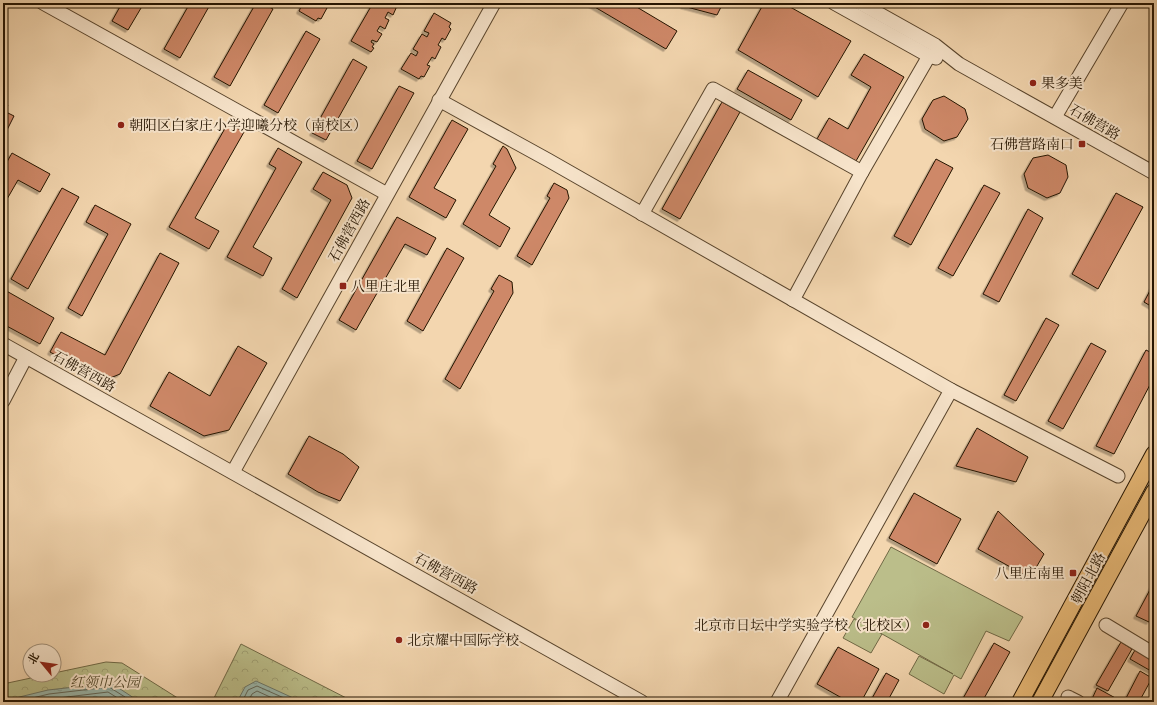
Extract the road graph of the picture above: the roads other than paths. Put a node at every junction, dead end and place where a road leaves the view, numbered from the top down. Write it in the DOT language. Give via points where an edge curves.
graph roads {
  1 [pos="43,3"];
  2 [pos="494,3"];
  3 [pos="834,3"];
  4 [pos="860,3"];
  5 [pos="1122,3"];
  6 [pos="929,56"];
  7 [pos="959,64"];
  8 [pos="439,100"];
  9 [pos="1055,117"];
  10 [pos="862,172"];
  11 [pos="1153,173"];
  12 [pos="388,194"];
  13 [pos="642,214"];
  14 [pos="793,300"];
  15 [pos="3,344"];
  16 [pos="26,357"];
  17 [pos="951,390"];
  18 [pos="3,401"];
  19 [pos="1154,454"];
  20 [pos="233,472"];
  21 [pos="1118,476"];
  22 [pos="1154,492"];
  23 [pos="1106,625"];
  24 [pos="1154,654"];
  25 [pos="642,702"];
  26 [pos="777,702"];
  27 [pos="1020,702"];
  28 [pos="1040,702"];
  1 -- 12 [label="street"];
  2 -- 8 [label="street, 石佛营西路"];
  3 -- 6 [label="street, 石佛营路"];
  4 -- 7 [label="street, 石佛营路" via="935,45"];
  5 -- 9 [label="street"];
  6 -- 7 [label="street, 石佛营路"];
  6 -- 10 [label="street"];
  7 -- 9 [label="street, 石佛营路"];
  8 -- 12 [label="street, 石佛营西路"];
  8 -- 13 [label="street"];
  9 -- 11 [label="street, 石佛营路"];
  10 -- 13 [label="street" via="713,89"];
  10 -- 14 [label="street"];
  12 -- 20 [label="street, 石佛营西路"];
  13 -- 14 [label="street"];
  14 -- 17 [label="street"];
  15 -- 16 [label="street, 石佛营西路"];
  16 -- 18 [label="street"];
  16 -- 20 [label="street, 石佛营西路"];
  17 -- 21 [label="street"];
  17 -- 26 [label="street"];
  19 -- 27 [label="main road, 朝阳北路"];
  20 -- 25 [label="street, 石佛营西路"];
  22 -- 28 [label="main road, 朝阳北路"];
  23 -- 24 [label="street"];
}
